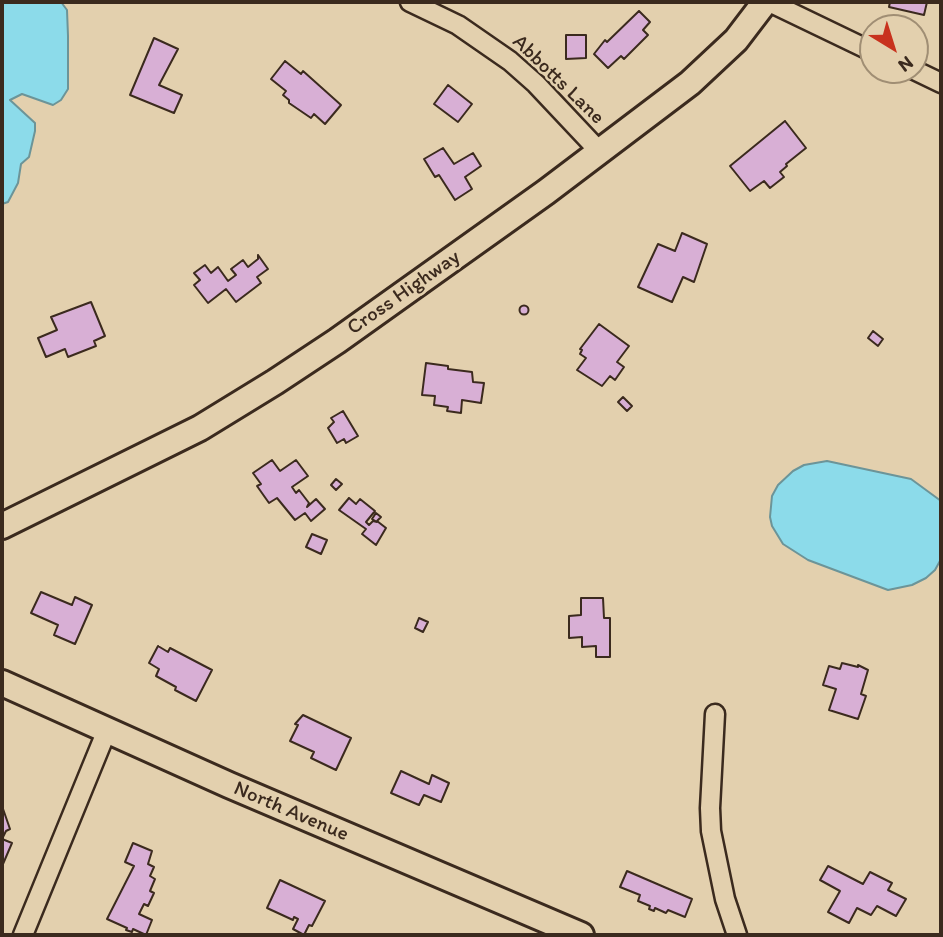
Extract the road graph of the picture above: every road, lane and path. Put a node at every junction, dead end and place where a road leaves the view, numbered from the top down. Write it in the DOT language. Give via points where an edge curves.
graph roads {
  1 [pos="410,2"];
  2 [pos="767,2"];
  3 [pos="859,45"];
  4 [pos="600,152"];
  5 [pos="2,526"];
  6 [pos="2,683"];
  7 [pos="715,714"];
  8 [pos="107,730"];
  9 [pos="23,935"];
  10 [pos="582,935"];
  11 [pos="737,935"];
  1 -- 4 [label="street, Abbotts Lane" via="458,25 510,61"];
  2 -- 3 [label="street"];
  2 -- 4 [label="street, Cross Highway" via="703,72"];
  4 -- 5 [label="street, Cross Highway" via="250,398 174,442"];
  6 -- 8 [label="street, North Avenue"];
  7 -- 11 [label="street" via="711,831"];
  8 -- 9 [label="street"];
  8 -- 10 [label="street, North Avenue"];
}
